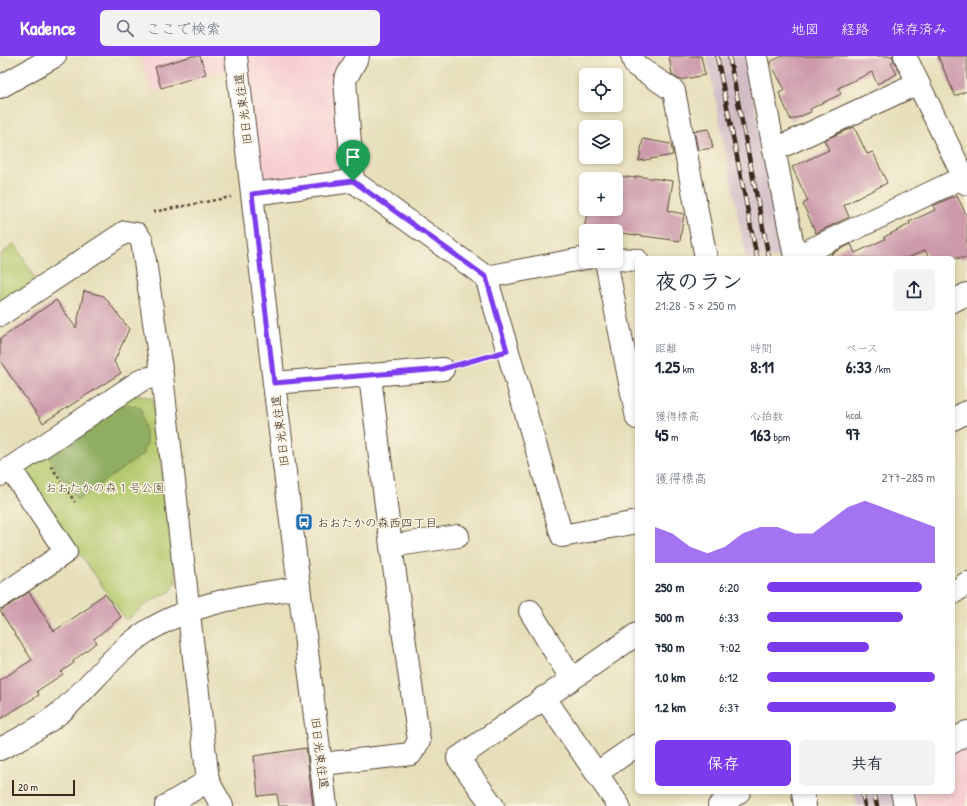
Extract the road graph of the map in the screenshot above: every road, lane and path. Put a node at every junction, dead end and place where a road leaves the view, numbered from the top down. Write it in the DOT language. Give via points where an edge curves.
graph roads {
  1 [pos="236,56"];
  2 [pos="358,56"];
  3 [pos="632,56"];
  4 [pos="756,56"];
  5 [pos="905,56"];
  6 [pos="47,58"];
  7 [pos="918,83"];
  8 [pos="0,87"];
  9 [pos="774,150"];
  10 [pos="965,180"];
  11 [pos="353,181"];
  12 [pos="252,194"];
  13 [pos="153,212"];
  14 [pos="706,256"];
  15 [pos="795,256"];
  16 [pos="797,256"];
  17 [pos="579,259"];
  18 [pos="623,259"];
  19 [pos="635,260"];
  20 [pos="607,268"];
  21 [pos="486,277"];
  22 [pos="967,294"];
  23 [pos="955,300"];
  24 [pos="0,315"];
  25 [pos="507,351"];
  26 [pos="442,369"];
  27 [pos="162,376"];
  28 [pos="370,376"];
  29 [pos="274,383"];
  30 [pos="635,408"];
  31 [pos="967,412"];
  32 [pos="955,418"];
  33 [pos="39,449"];
  34 [pos="5,471"];
  35 [pos="75,502"];
  36 [pos="635,522"];
  37 [pos="458,536"];
  38 [pos="391,546"];
  39 [pos="967,583"];
  40 [pos="299,588"];
  41 [pos="955,592"];
  42 [pos="0,598"];
  43 [pos="530,611"];
  44 [pos="188,612"];
  45 [pos="635,635"];
  46 [pos="571,678"];
  47 [pos="544,697"];
  48 [pos="967,732"];
  49 [pos="955,741"];
  50 [pos="635,746"];
  51 [pos="0,749"];
  52 [pos="322,764"];
  53 [pos="597,773"];
  54 [pos="208,781"];
  55 [pos="736,794"];
  56 [pos="803,794"];
  57 [pos="902,794"];
  58 [pos="484,803"];
  59 [pos="166,806"];
  60 [pos="222,806"];
  61 [pos="326,806"];
  62 [pos="619,806"];
  63 [pos="719,806"];
  64 [pos="806,806"];
  65 [pos="905,806"];
  1 -- 12 [label="street, 旧日光東往還"];
  2 -- 11 [label="street" via="345,80"];
  3 -- 14 [label="street" via="635,65 674,91"];
  4 -- 9 [label="street"];
  5 -- 7 [label="street"];
  6 -- 8 [label="street"];
  7 -- 9 [label="street"];
  7 -- 10 [label="street"];
  9 -- 15 [label="street"];
  10 -- 16 [label="street"];
  11 -- 12 [label="street"];
  11 -- 21 [label="street"];
  12 -- 13 [label="path"];
  12 -- 29 [label="street, 旧日光東往還"];
  17 -- 21 [label="street"];
  18 -- 19 [label="street"];
  20 -- 30 [label="street"];
  21 -- 25 [label="street"];
  22 -- 23 [label="street"];
  24 -- 27 [label="street" via="114,237 125,232 136,234 142,241 145,252"];
  25 -- 26 [label="path"];
  25 -- 36 [label="street" via="562,536"];
  26 -- 28 [label="street"];
  27 -- 33 [label="street" via="143,379"];
  27 -- 44 [label="street"];
  28 -- 29 [label="street"];
  28 -- 38 [label="street"];
  29 -- 40 [label="street, 旧日光東往還"];
  31 -- 32 [label="street"];
  33 -- 34 [label="street"];
  33 -- 35 [label="path"];
  34 -- 42 [label="street" via="66,552"];
  37 -- 38 [label="street"];
  38 -- 52 [label="street" via="419,741 411,754"];
  39 -- 41 [label="street"];
  40 -- 44 [label="street" via="239,596"];
  40 -- 52 [label="street, 旧日光東往還"];
  43 -- 46 [label="street"];
  44 -- 51 [label="street" via="145,633 61,711 38,728"];
  44 -- 54 [label="street"];
  45 -- 46 [label="street"];
  46 -- 47 [label="street"];
  47 -- 53 [label="street"];
  47 -- 58 [label="street" via="458,758"];
  48 -- 49 [label="street"];
  50 -- 53 [label="street"];
  52 -- 61 [label="street, 旧日光東往還"];
  53 -- 62 [label="street"];
  54 -- 59 [label="street"];
  54 -- 60 [label="street"];
  55 -- 63 [label="street"];
  56 -- 64 [label="street"];
  57 -- 65 [label="street"];
}
